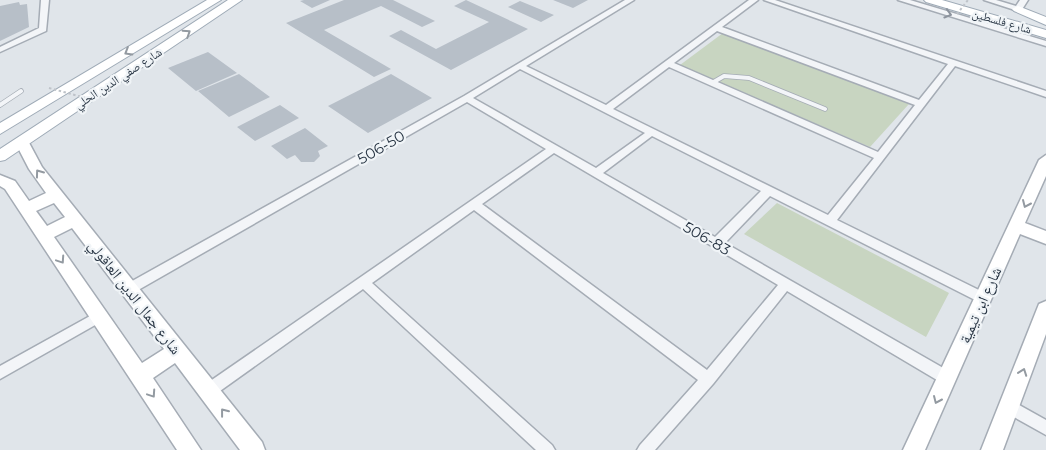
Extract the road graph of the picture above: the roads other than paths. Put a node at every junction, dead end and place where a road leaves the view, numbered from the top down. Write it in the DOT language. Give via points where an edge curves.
graph roads {
  1 [pos="44,0"];
  2 [pos="236,0"];
  3 [pos="630,0"];
  4 [pos="754,0"];
  5 [pos="768,0"];
  6 [pos="902,0"];
  7 [pos="930,0"];
  8 [pos="967,0"];
  9 [pos="988,0"];
  10 [pos="208,1"];
  11 [pos="1021,4"];
  12 [pos="1046,22"];
  13 [pos="717,28"];
  14 [pos="1046,34"];
  15 [pos="1046,44"];
  16 [pos="0,50"];
  17 [pos="953,63"];
  18 [pos="669,64"];
  19 [pos="520,66"];
  20 [pos="712,83"];
  21 [pos="22,91"];
  22 [pos="1046,94"];
  23 [pos="467,98"];
  24 [pos="921,104"];
  25 [pos="0,105"];
  26 [pos="607,109"];
  27 [pos="825,109"];
  28 [pos="0,129"];
  29 [pos="652,132"];
  30 [pos="22,142"];
  31 [pos="554,148"];
  32 [pos="0,156"];
  33 [pos="880,157"];
  34 [pos="1046,160"];
  35 [pos="596,173"];
  36 [pos="0,180"];
  37 [pos="769,190"];
  38 [pos="56,195"];
  39 [pos="474,204"];
  40 [pos="26,209"];
  41 [pos="75,219"];
  42 [pos="830,221"];
  43 [pos="1016,226"];
  44 [pos="44,235"];
  45 [pos="1046,238"];
  46 [pos="717,243"];
  47 [pos="363,282"];
  48 [pos="786,284"];
  49 [pos="129,289"];
  50 [pos="983,298"];
  51 [pos="99,316"];
  52 [pos="1044,318"];
  53 [pos="177,351"];
  54 [pos="0,373"];
  55 [pos="139,376"];
  56 [pos="947,378"];
  57 [pos="708,379"];
  58 [pos="208,391"];
  59 [pos="1010,407"];
  60 [pos="1046,428"];
  61 [pos="190,450"];
  62 [pos="254,450"];
  63 [pos="547,450"];
  64 [pos="645,450"];
  65 [pos="914,450"];
  66 [pos="992,450"];
  1 -- 16 [label="street" via="43,30"];
  30 -- 2 [label="main road, شارع صفي الدين الحلي, one-way"];
  3 -- 19 [label="street, 506-50"];
  4 -- 13 [label="street"];
  5 -- 17 [label="street"];
  6 -- 15 [label="street, one-way"];
  7 -- 14 [label="main road, شارع فلسطين"];
  8 -- 12 [label="main road, شارع فلسطين"];
  9 -- 11 [label="street"];
  10 -- 28 [label="main road, شارع صفي الدين الحلي, one-way"];
  11 -- 12 [label="main road"];
  13 -- 18 [label="street"];
  13 -- 24 [label="street"];
  17 -- 22 [label="street"];
  17 -- 24 [label="street"];
  18 -- 20 [label="street"];
  18 -- 26 [label="street"];
  19 -- 23 [label="street, 506-50"];
  19 -- 26 [label="street"];
  20 -- 27 [label="lane" via="724,76 749,78"];
  20 -- 33 [label="street"];
  21 -- 25 [label="lane"];
  23 -- 31 [label="street, 506-83"];
  23 -- 49 [label="street, 506-50"];
  24 -- 33 [label="street"];
  26 -- 29 [label="street"];
  29 -- 35 [label="street"];
  29 -- 37 [label="street"];
  30 -- 32 [label="main road, شارع صفي الدين الحلي"];
  38 -- 30 [label="street, شارع جمال الدين العاقولي, one-way" via="30,160"];
  31 -- 35 [label="street, 506-83"];
  31 -- 39 [label="street"];
  33 -- 42 [label="street"];
  34 -- 43 [label="street, شارع ابن تيمية, one-way"];
  35 -- 46 [label="street, 506-83"];
  36 -- 40 [label="street" via="10,185"];
  37 -- 42 [label="street"];
  37 -- 46 [label="street"];
  38 -- 40 [label="street"];
  38 -- 41 [label="street, شارع جمال الدين العاقولي"];
  39 -- 47 [label="street"];
  39 -- 57 [label="street"];
  40 -- 44 [label="street"];
  41 -- 44 [label="street"];
  41 -- 49 [label="street, شارع جمال الدين العاقولي"];
  42 -- 50 [label="street"];
  43 -- 45 [label="street"];
  43 -- 50 [label="street, شارع ابن تيمية"];
  44 -- 51 [label="street, one-way"];
  46 -- 48 [label="street, 506-83"];
  47 -- 58 [label="street"];
  47 -- 63 [label="street"];
  48 -- 56 [label="street, 506-83"];
  48 -- 57 [label="street"];
  49 -- 53 [label="street, شارع جمال الدين العاقولي"];
  50 -- 56 [label="street, شارع ابن تيمية"];
  51 -- 54 [label="street"];
  51 -- 55 [label="street"];
  59 -- 52 [label="street, one-way"];
  53 -- 55 [label="street"];
  53 -- 58 [label="street, شارع جمال الدين العاقولي"];
  55 -- 61 [label="street, one-way"];
  56 -- 65 [label="street, شارع ابن تيمية, one-way"];
  57 -- 64 [label="street"];
  62 -- 58 [label="street, شارع جمال الدين العاقولي, one-way"];
  59 -- 60 [label="street"];
  59 -- 66 [label="street"];
}
